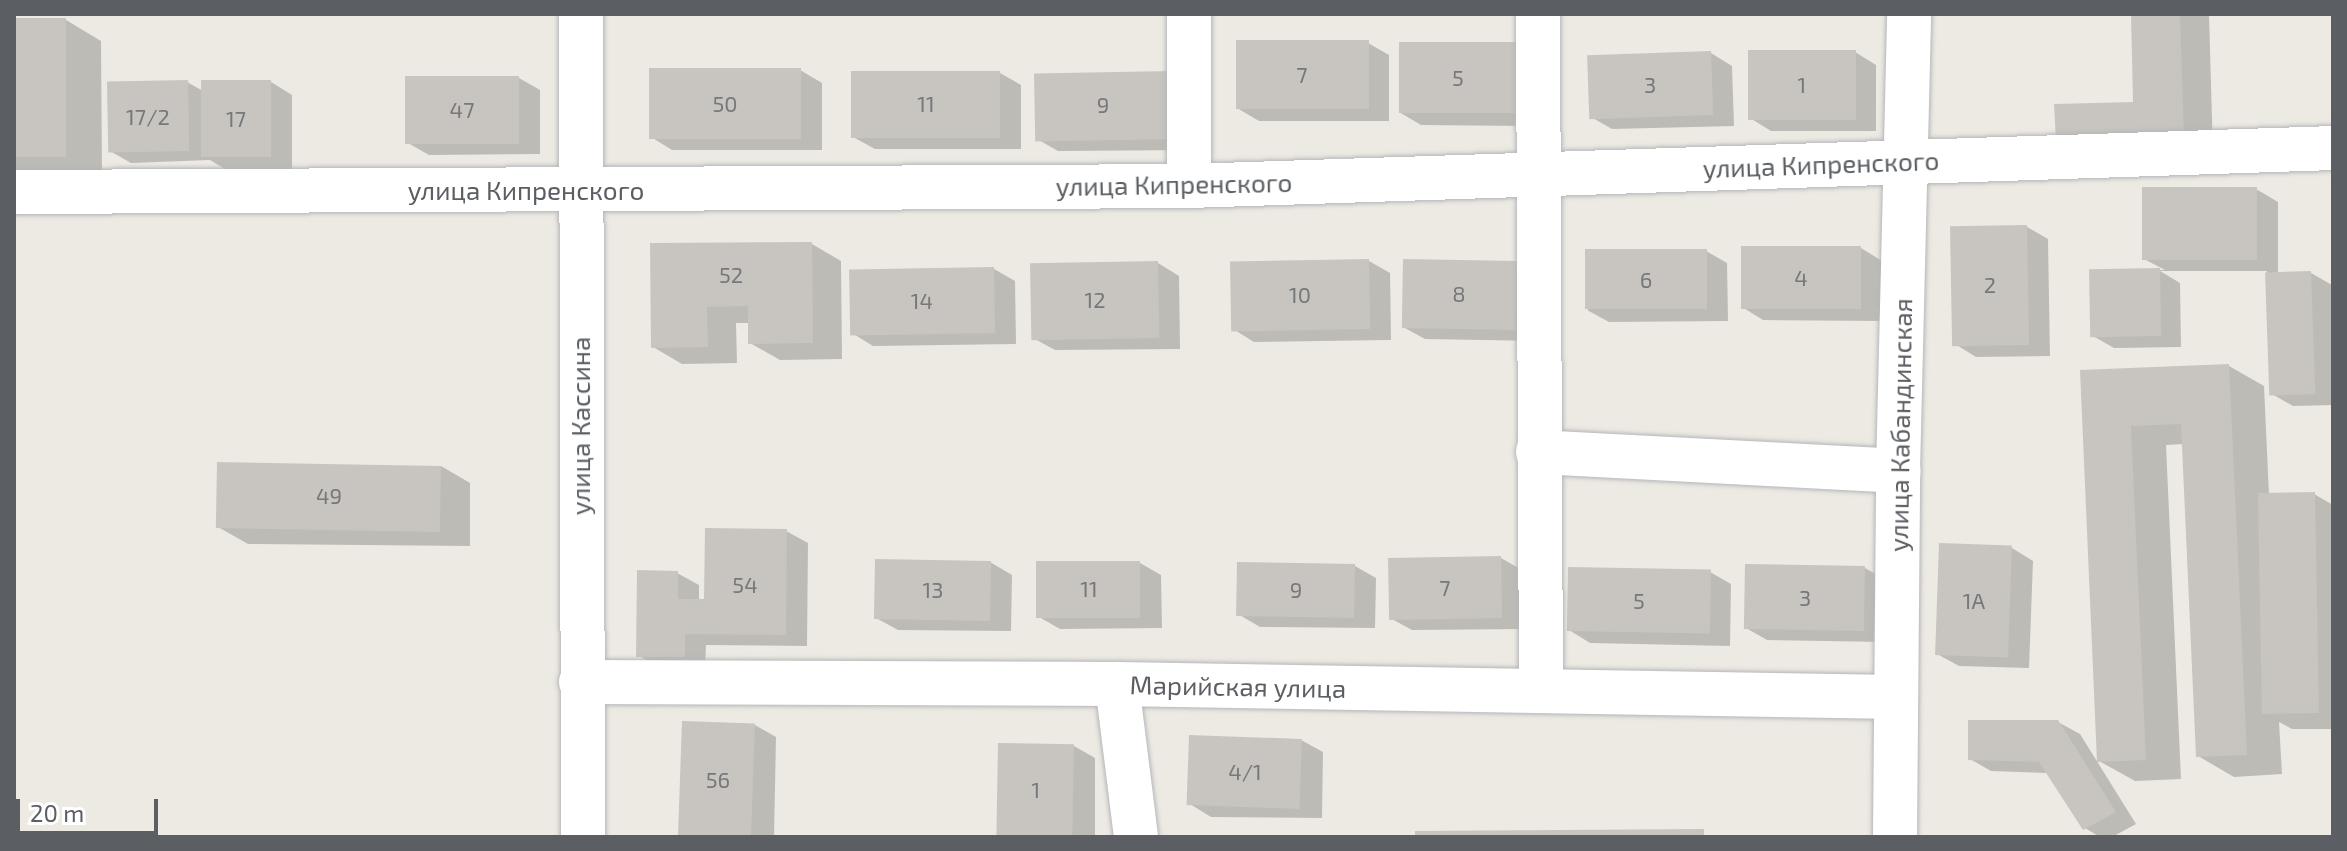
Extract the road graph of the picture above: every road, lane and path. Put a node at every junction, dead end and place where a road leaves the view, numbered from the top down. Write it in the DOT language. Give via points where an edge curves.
graph roads {
  1 [pos="581,14"];
  2 [pos="1189,14"];
  3 [pos="1538,14"];
  4 [pos="1909,14"];
  5 [pos="2333,148"];
  6 [pos="1906,162"];
  7 [pos="1538,172"];
  8 [pos="1189,186"];
  9 [pos="579,191"];
  10 [pos="14,192"];
  11 [pos="1538,452"];
  12 [pos="1898,471"];
  13 [pos="581,682"];
  14 [pos="1117,684"];
  15 [pos="1541,690"];
  16 [pos="1896,697"];
  17 [pos="583,837"];
  18 [pos="1136,837"];
  19 [pos="1895,837"];
  1 -- 9 [label="street, улица Кассина"];
  2 -- 8 [label="street"];
  3 -- 7 [label="street"];
  4 -- 6 [label="street, улица Кабандинская"];
  5 -- 6 [label="street, улица Кипренского"];
  6 -- 7 [label="street, улица Кипренского"];
  6 -- 12 [label="street, улица Кабандинская"];
  7 -- 8 [label="street, улица Кипренского"];
  7 -- 11 [label="street"];
  8 -- 9 [label="street, улица Кипренского"];
  9 -- 10 [label="street, улица Кипренского"];
  9 -- 13 [label="street, улица Кассина"];
  11 -- 12 [label="street"];
  11 -- 15 [label="street"];
  12 -- 16 [label="street, улица Кабандинская"];
  13 -- 14 [label="street, Марийская улица"];
  13 -- 17 [label="street, улица Кассина"];
  14 -- 15 [label="street, Марийская улица"];
  14 -- 18 [label="street"];
  15 -- 16 [label="street, Марийская улица"];
  16 -- 19 [label="street, улица Кабандинская"];
}
